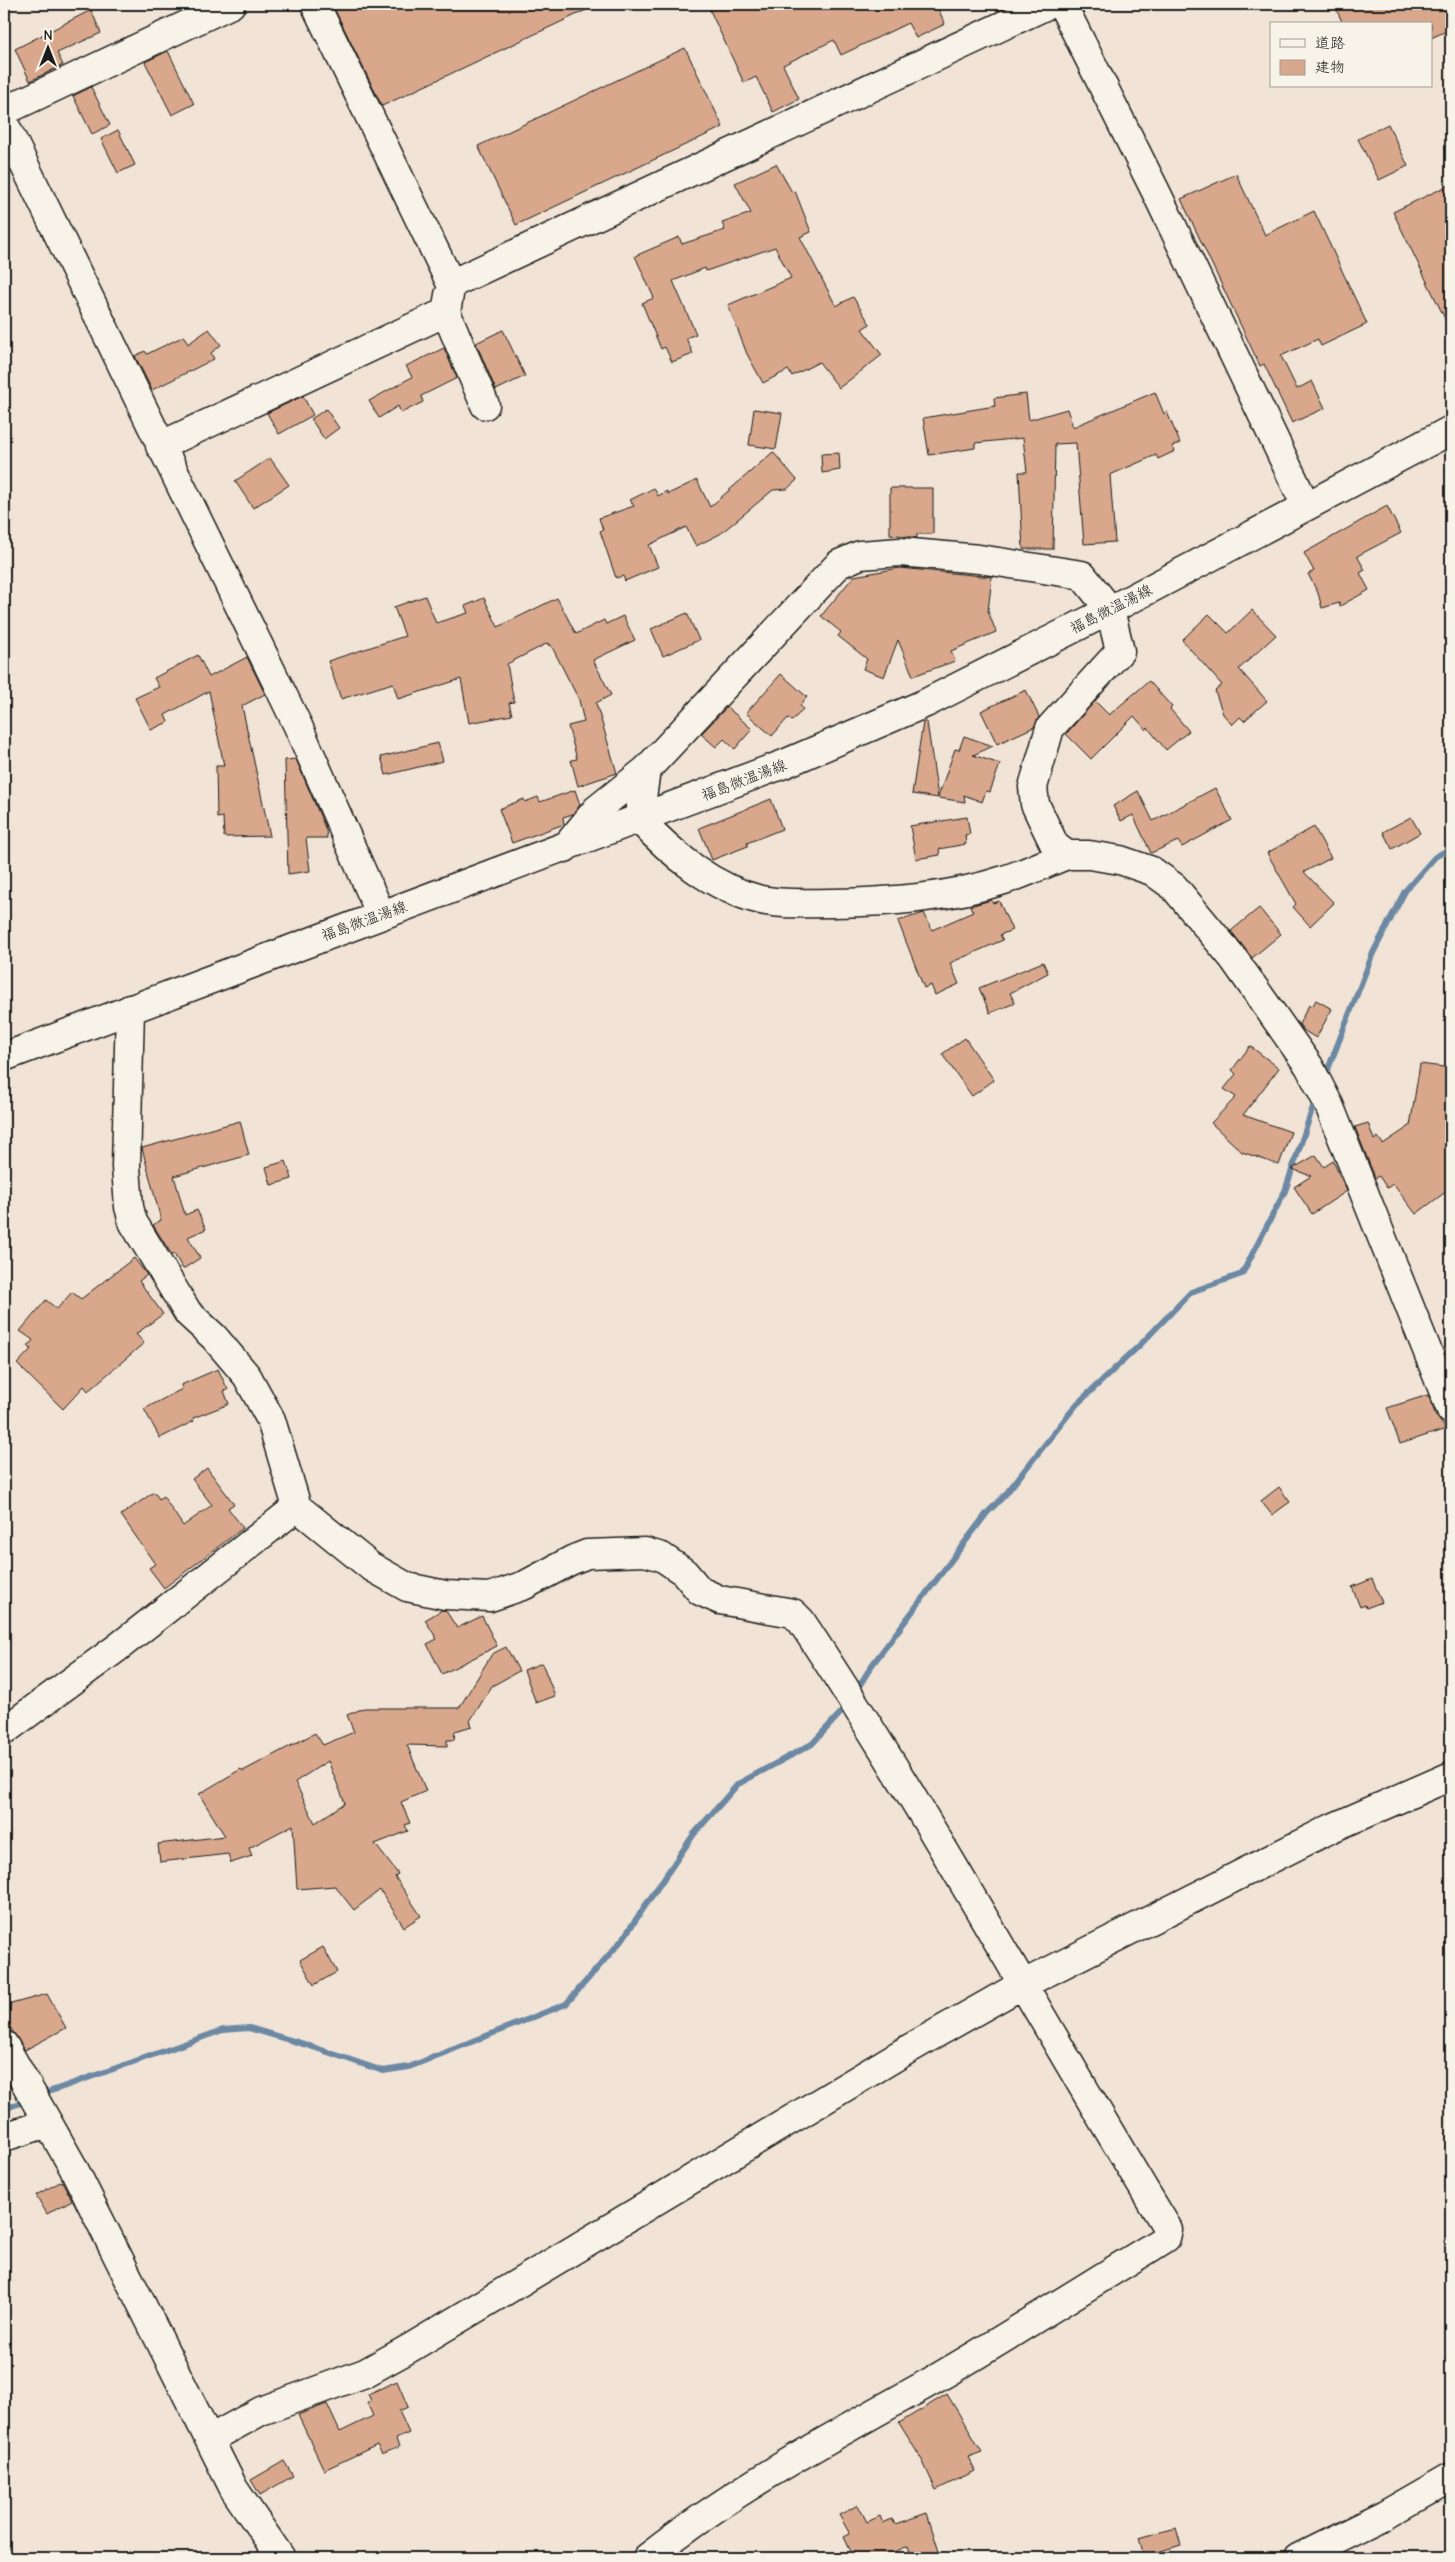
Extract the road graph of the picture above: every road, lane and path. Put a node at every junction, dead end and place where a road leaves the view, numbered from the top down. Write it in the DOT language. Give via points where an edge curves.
graph roads {
  1 [pos="231,4"];
  2 [pos="315,4"];
  3 [pos="1049,4"];
  4 [pos="1062,4"];
  5 [pos="4,111"];
  6 [pos="4,123"];
  7 [pos="451,284"];
  8 [pos="446,312"];
  9 [pos="485,405"];
  10 [pos="1451,430"];
  11 [pos="160,446"];
  12 [pos="1306,506"];
  13 [pos="1110,610"];
  14 [pos="646,770"];
  15 [pos="640,819"];
  16 [pos="564,848"];
  17 [pos="1068,855"];
  18 [pos="381,915"];
  19 [pos="130,1009"];
  20 [pos="4,1057"];
  21 [pos="1451,1410"];
  22 [pos="297,1507"];
  23 [pos="4,1731"];
  24 [pos="1451,1776"];
  25 [pos="1024,1984"];
  26 [pos="4,2045"];
  27 [pos="48,2123"];
  28 [pos="4,2137"];
  29 [pos="210,2439"];
  30 [pos="1451,2477"];
  31 [pos="281,2558"];
  32 [pos="647,2558"];
  33 [pos="1298,2558"];
  1 -- 5 [label="street"];
  2 -- 7 [label="street"];
  3 -- 7 [label="street"];
  4 -- 12 [label="street" via="1153,185"];
  6 -- 11 [label="street"];
  7 -- 8 [label="street"];
  8 -- 9 [label="street"];
  8 -- 11 [label="street"];
  10 -- 12 [label="street, 福島微温湯線"];
  11 -- 18 [label="street" via="298,726"];
  12 -- 13 [label="street, 福島微温湯線"];
  13 -- 14 [label="street" via="1082,575 979,559 900,552 860,555 839,564"];
  13 -- 15 [label="street, 福島微温湯線" via="926,703 784,764"];
  13 -- 17 [label="street" via="1120,651 1050,728 1033,787 1035,804 1055,846"];
  14 -- 15 [label="street"];
  14 -- 16 [label="street" via="596,810"];
  15 -- 16 [label="street, 福島微温湯線"];
  15 -- 17 [label="street" via="667,849 725,886 760,900 802,904 941,895 1003,880"];
  16 -- 18 [label="street, 福島微温湯線"];
  17 -- 21 [label="street" via="1120,860 1152,871 1174,888 1233,958 1309,1066 1329,1105"];
  18 -- 19 [label="street, 福島微温湯線"];
  19 -- 20 [label="street, 福島微温湯線"];
  19 -- 22 [label="street" via="126,1167 133,1222 188,1313 248,1376 271,1420"];
  22 -- 23 [label="street" via="117,1648"];
  22 -- 25 [label="street" via="370,1566 407,1587 445,1595 490,1597 588,1554 645,1552 684,1572 700,1591 720,1600 793,1613 841,1681 910,1791"];
  24 -- 25 [label="street" via="1332,1828"];
  25 -- 29 [label="street" via="907,2050 410,2348 364,2373 261,2411"];
  25 -- 32 [label="street" via="1168,2228 1166,2238 924,2385 840,2430 761,2478 692,2522"];
  26 -- 27 [label="street"];
  27 -- 28 [label="street"];
  27 -- 29 [label="street" via="78,2176"];
  29 -- 31 [label="street" via="234,2488"];
  30 -- 33 [label="street" via="1385,2515"];
}
